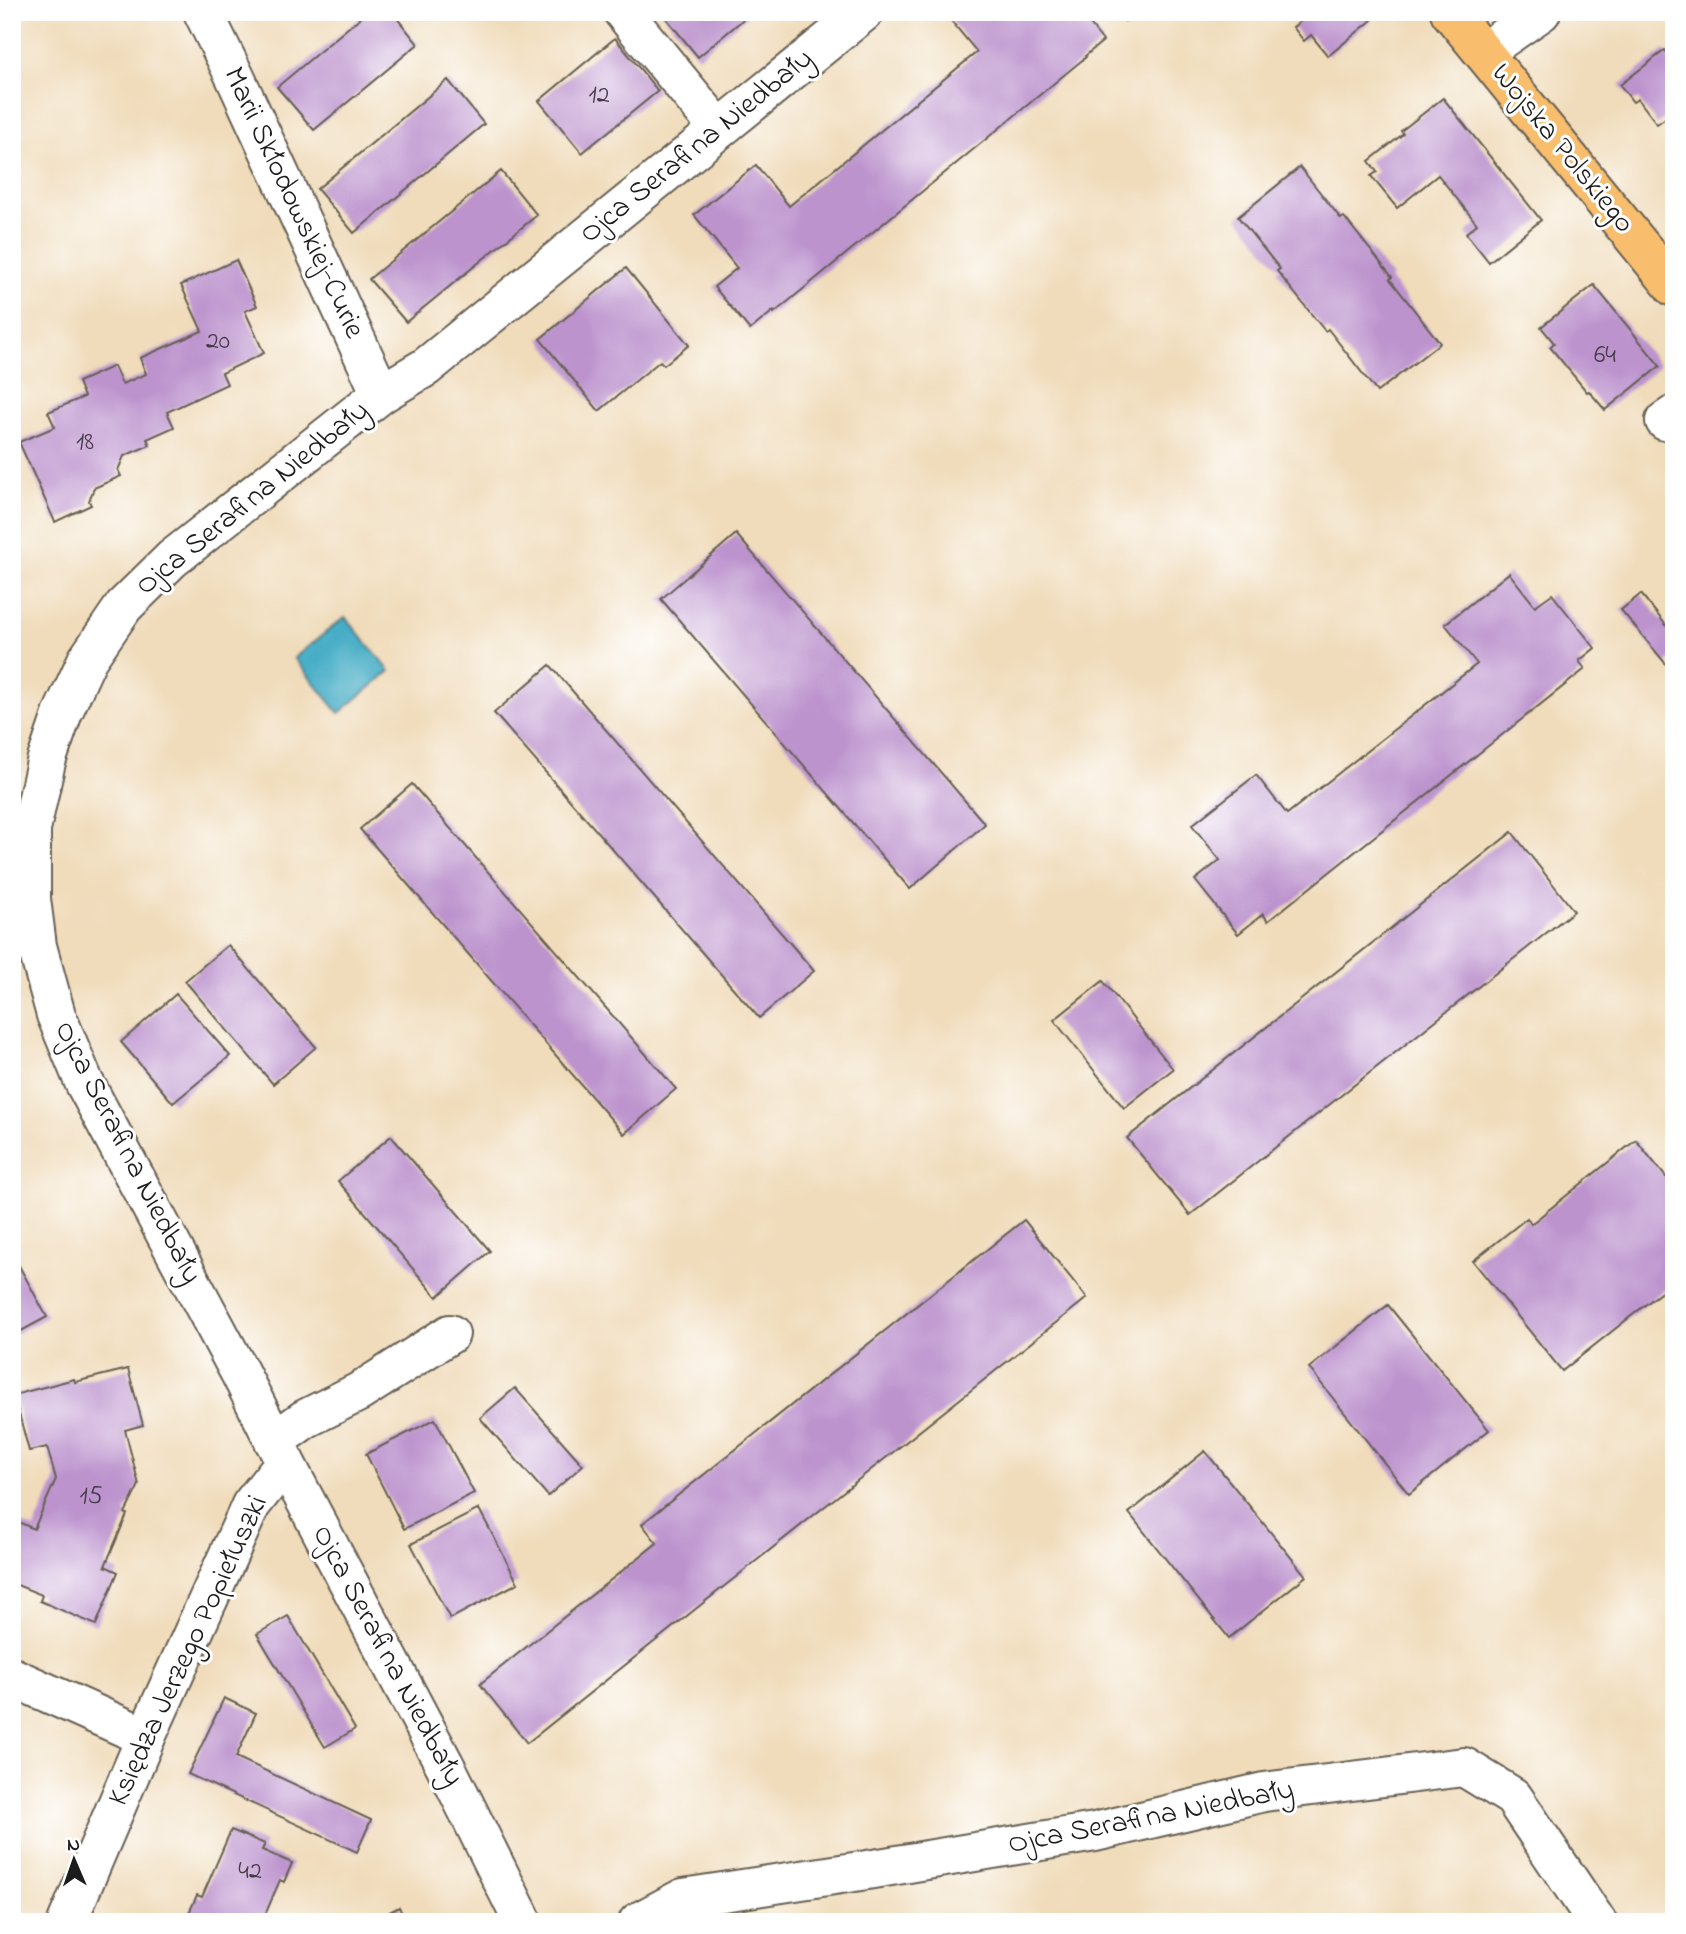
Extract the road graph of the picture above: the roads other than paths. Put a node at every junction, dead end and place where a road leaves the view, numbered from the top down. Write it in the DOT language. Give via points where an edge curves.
graph roads {
  1 [pos="203,12"];
  2 [pos="623,12"];
  3 [pos="864,12"];
  4 [pos="1450,12"];
  5 [pos="1541,12"];
  6 [pos="1483,52"];
  7 [pos="719,129"];
  8 [pos="1674,287"];
  9 [pos="381,394"];
  10 [pos="21,828"];
  11 [pos="450,1334"];
  12 [pos="279,1452"];
  13 [pos="12,1677"];
  14 [pos="146,1737"];
  15 [pos="67,1922"];
  16 [pos="523,1922"];
  17 [pos="638,1922"];
  18 [pos="1597,1922"];
  1 -- 9 [label="street, Marii Skłodowskiej-Curie"];
  2 -- 7 [label="street"];
  3 -- 7 [label="street, Ojca Serafina Niedbały"];
  4 -- 6 [label="main road, Wojska Polskiego"];
  5 -- 6 [label="street"];
  6 -- 8 [label="main road, Wojska Polskiego"];
  7 -- 9 [label="street, Ojca Serafina Niedbały" via="426,367"];
  9 -- 10 [label="street, Ojca Serafina Niedbały" via="172,559 124,606 87,660"];
  10 -- 12 [label="street, Ojca Serafina Niedbały" via="37,946 56,1015 85,1082"];
  11 -- 12 [label="street, Księdza Jerzego Popiełuszki" via="359,1392 305,1419"];
  12 -- 14 [label="street, Księdza Jerzego Popiełuszki"];
  12 -- 16 [label="street, Ojca Serafina Niedbały"];
  13 -- 14 [label="street"];
  14 -- 15 [label="street, Księdza Jerzego Popiełuszki"];
  17 -- 18 [label="street, Ojca Serafina Niedbały" via="683,1898 1095,1832 1264,1792 1464,1767 1513,1797"];
}
